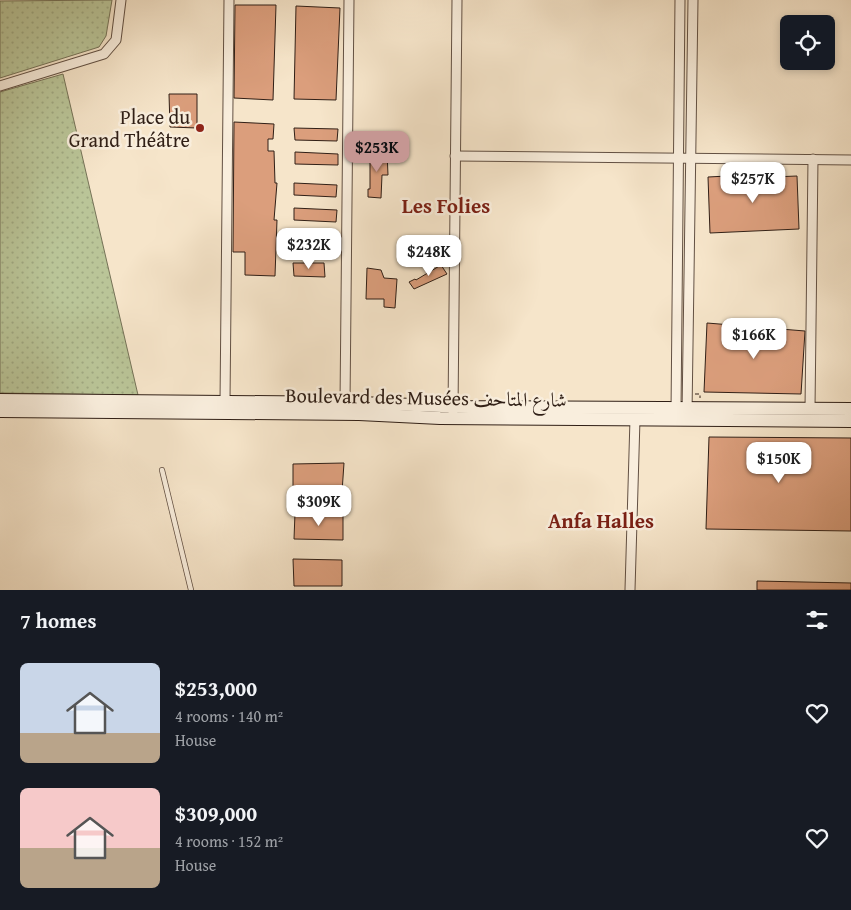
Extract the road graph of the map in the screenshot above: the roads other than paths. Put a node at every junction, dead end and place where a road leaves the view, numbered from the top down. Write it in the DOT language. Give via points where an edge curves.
graph roads {
  1 [pos="120,0"];
  2 [pos="229,0"];
  3 [pos="348,0"];
  4 [pos="457,0"];
  5 [pos="680,0"];
  6 [pos="693,0"];
  7 [pos="0,86"];
  8 [pos="455,156"];
  9 [pos="679,158"];
  10 [pos="691,158"];
  11 [pos="814,159"];
  12 [pos="851,160"];
  13 [pos="0,400"];
  14 [pos="224,402"];
  15 [pos="345,403"];
  16 [pos="810,409"];
  17 [pos="851,409"];
  18 [pos="0,411"];
  19 [pos="453,413"];
  20 [pos="682,413"];
  21 [pos="635,419"];
  22 [pos="851,420"];
  23 [pos="162,470"];
  24 [pos="191,590"];
  25 [pos="630,590"];
  1 -- 7 [label="street" via="116,40 104,54"];
  2 -- 14 [label="street"];
  3 -- 15 [label="street"];
  4 -- 8 [label="street"];
  5 -- 9 [label="street"];
  6 -- 10 [label="street"];
  8 -- 9 [label="street"];
  8 -- 19 [label="street"];
  9 -- 10 [label="street"];
  9 -- 20 [label="street"];
  10 -- 11 [label="street"];
  10 -- 20 [label="street"];
  11 -- 12 [label="street"];
  11 -- 16 [label="street"];
  13 -- 14 [label="street, Boulevard des Musées شارع المتاحف"];
  14 -- 15 [label="street, Boulevard des Musées شارع المتاحف"];
  15 -- 19 [label="street, Boulevard des Musées شارع المتاحف"];
  16 -- 17 [label="street, Boulevard des Musées شارع المتاحف"];
  16 -- 20 [label="street, Boulevard des Musées شارع المتاحف"];
  18 -- 19 [label="street, Boulevard des Musées شارع المتاحف"];
  19 -- 20 [label="street, Boulevard des Musées شارع المتاحف"];
  19 -- 21 [label="street, Boulevard des Musées شارع المتاحف"];
  20 -- 21 [label="street, Boulevard des Musées شارع المتاحف"];
  20 -- 22 [label="street, Boulevard des Musées شارع المتاحف"];
  21 -- 25 [label="street"];
  23 -- 24 [label="lane"];
}
